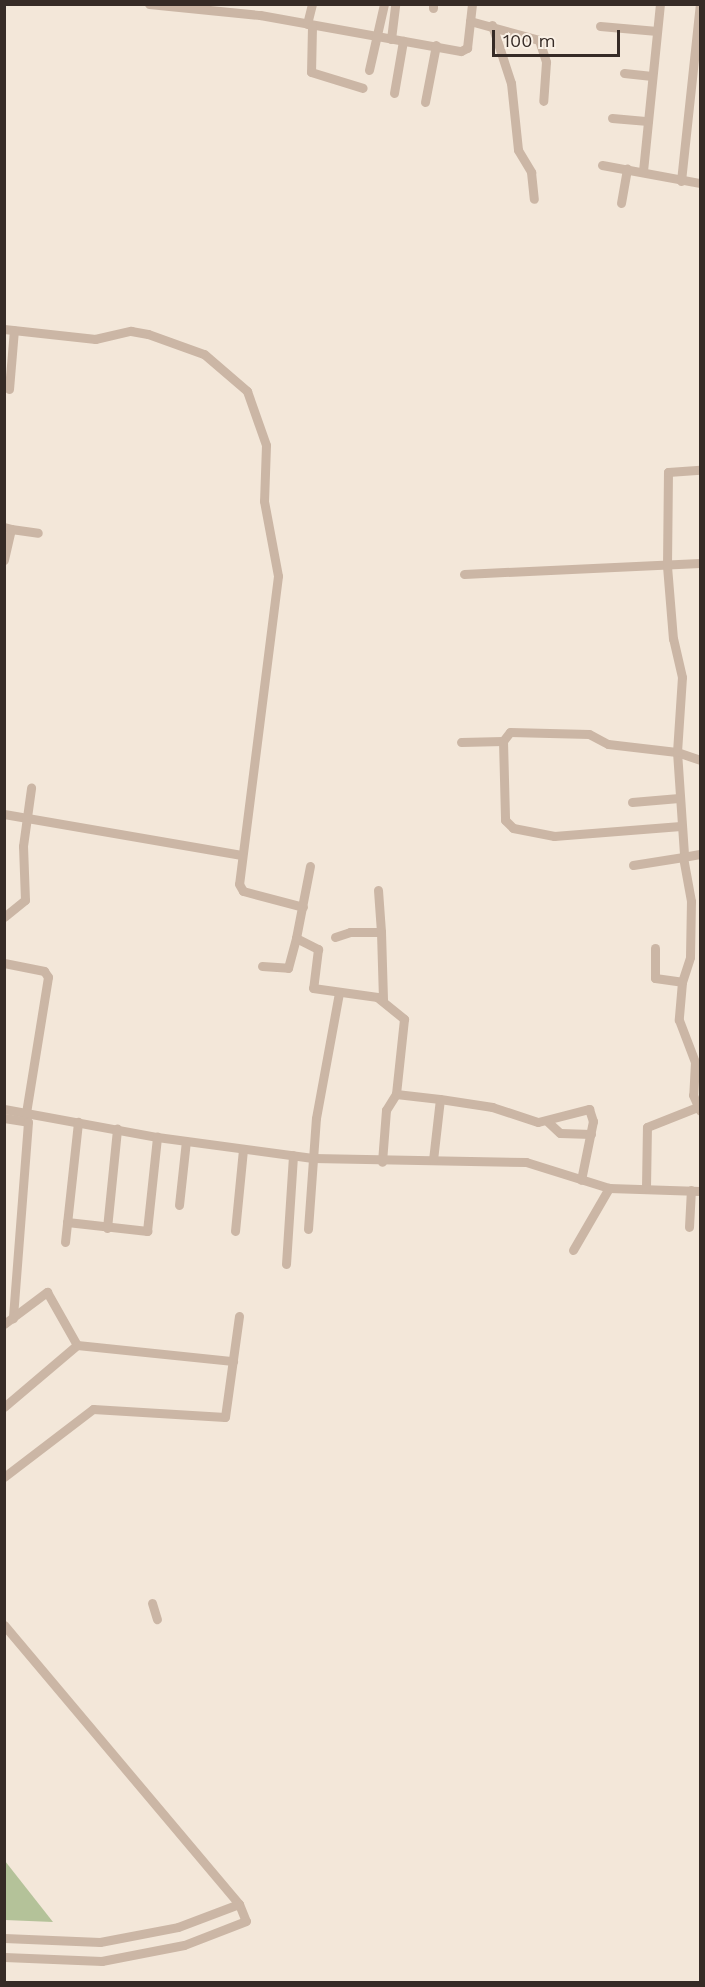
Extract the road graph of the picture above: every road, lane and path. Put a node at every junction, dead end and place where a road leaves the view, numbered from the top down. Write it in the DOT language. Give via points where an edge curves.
graph roads {
  1 [pos="149,4"];
  2 [pos="312,4"];
  3 [pos="384,4"];
  4 [pos="395,4"];
  5 [pos="472,4"];
  6 [pos="660,4"];
  7 [pos="700,4"];
  8 [pos="470,21"];
  9 [pos="310,25"];
  10 [pos="492,25"];
  11 [pos="600,26"];
  12 [pos="657,31"];
  13 [pos="377,37"];
  14 [pos="391,39"];
  15 [pos="403,41"];
  16 [pos="436,45"];
  17 [pos="369,70"];
  18 [pos="624,73"];
  19 [pos="652,76"];
  20 [pos="363,88"];
  21 [pos="394,93"];
  22 [pos="543,101"];
  23 [pos="425,102"];
  24 [pos="612,118"];
  25 [pos="648,121"];
  26 [pos="602,165"];
  27 [pos="627,169"];
  28 [pos="643,171"];
  29 [pos="681,181"];
  30 [pos="700,183"];
  31 [pos="534,199"];
  32 [pos="621,203"];
  33 [pos="9,329"];
  34 [pos="9,389"];
  35 [pos="700,470"];
  36 [pos="8,528"];
  37 [pos="38,533"];
  38 [pos="4,560"];
  39 [pos="700,563"];
  40 [pos="667,566"];
  41 [pos="464,574"];
  42 [pos="504,741"];
  43 [pos="461,742"];
  44 [pos="677,752"];
  45 [pos="700,760"];
  46 [pos="31,788"];
  47 [pos="679,798"];
  48 [pos="632,802"];
  49 [pos="4,814"];
  50 [pos="27,818"];
  51 [pos="681,826"];
  52 [pos="700,854"];
  53 [pos="241,855"];
  54 [pos="684,855"];
  55 [pos="310,866"];
  56 [pos="633,866"];
  57 [pos="378,891"];
  58 [pos="303,907"];
  59 [pos="4,917"];
  60 [pos="381,932"];
  61 [pos="334,937"];
  62 [pos="296,938"];
  63 [pos="690,946"];
  64 [pos="700,947"];
  65 [pos="655,948"];
  66 [pos="4,963"];
  67 [pos="262,966"];
  68 [pos="682,982"];
  69 [pos="339,993"];
  70 [pos="382,1000"];
  71 [pos="396,1094"];
  72 [pos="440,1099"];
  73 [pos="699,1107"];
  74 [pos="4,1109"];
  75 [pos="26,1113"];
  76 [pos="4,1118"];
  77 [pos="78,1122"];
  78 [pos="549,1122"];
  79 [pos="117,1129"];
  80 [pos="591,1134"];
  81 [pos="156,1137"];
  82 [pos="186,1141"];
  83 [pos="243,1149"];
  84 [pos="293,1155"];
  85 [pos="313,1158"];
  86 [pos="433,1160"];
  87 [pos="382,1162"];
  88 [pos="581,1180"];
  89 [pos="609,1188"];
  90 [pos="646,1188"];
  91 [pos="696,1190"];
  92 [pos="179,1205"];
  93 [pos="67,1222"];
  94 [pos="688,1227"];
  95 [pos="107,1228"];
  96 [pos="308,1229"];
  97 [pos="235,1231"];
  98 [pos="65,1242"];
  99 [pos="573,1250"];
  100 [pos="286,1264"];
  101 [pos="239,1316"];
  102 [pos="9,1321"];
  103 [pos="77,1345"];
  104 [pos="233,1361"];
  105 [pos="4,1407"];
  106 [pos="4,1477"];
  107 [pos="152,1603"];
  108 [pos="157,1618"];
  109 [pos="4,1624"];
  110 [pos="239,1904"];
  111 [pos="4,1938"];
  112 [pos="4,1957"];
  1 -- 9 [label="street"];
  2 -- 9 [label="street"];
  3 -- 13 [label="street"];
  4 -- 14 [label="street"];
  5 -- 8 [label="street"];
  6 -- 12 [label="street"];
  7 -- 29 [label="street"];
  8 -- 10 [label="street"];
  8 -- 16 [label="street" via="465,50"];
  9 -- 13 [label="street"];
  9 -- 20 [label="street" via="311,72"];
  10 -- 22 [label="street" via="533,35 543,45"];
  10 -- 31 [label="street" via="512,83 518,150 531,172"];
  11 -- 12 [label="street"];
  12 -- 19 [label="street"];
  13 -- 14 [label="street"];
  13 -- 17 [label="street"];
  14 -- 15 [label="street"];
  15 -- 16 [label="street"];
  15 -- 21 [label="street"];
  16 -- 23 [label="street"];
  18 -- 19 [label="street"];
  19 -- 25 [label="street"];
  24 -- 25 [label="street"];
  25 -- 28 [label="street"];
  26 -- 27 [label="street"];
  27 -- 28 [label="street"];
  27 -- 32 [label="street"];
  28 -- 29 [label="street"];
  29 -- 30 [label="street"];
  33 -- 34 [label="street"];
  33 -- 53 [label="street" via="95,339 131,331 192,349 220,364 247,391 259,416 266,445 264,501 277,587"];
  35 -- 40 [label="street" via="668,472"];
  36 -- 37 [label="street"];
  36 -- 38 [label="street"];
  39 -- 40 [label="street"];
  40 -- 41 [label="street" via="572,566"];
  40 -- 44 [label="street" via="673,639 682,677"];
  42 -- 43 [label="street"];
  42 -- 44 [label="street" via="510,732 589,734 608,744"];
  42 -- 51 [label="street" via="505,820 513,828 554,836"];
  44 -- 45 [label="street"];
  44 -- 47 [label="street"];
  46 -- 50 [label="street"];
  47 -- 48 [label="street"];
  47 -- 51 [label="street"];
  49 -- 50 [label="street"];
  50 -- 53 [label="street"];
  50 -- 59 [label="street" via="25,900"];
  51 -- 54 [label="street"];
  52 -- 54 [label="street"];
  53 -- 58 [label="street" via="239,884 243,891"];
  54 -- 56 [label="street"];
  54 -- 63 [label="street" via="691,901"];
  55 -- 58 [label="street"];
  57 -- 60 [label="street"];
  58 -- 62 [label="street"];
  60 -- 61 [label="street" via="350,932"];
  60 -- 70 [label="street"];
  62 -- 67 [label="street" via="288,968"];
  62 -- 69 [label="street" via="318,949 313,988"];
  63 -- 64 [label="street"];
  63 -- 68 [label="street"];
  65 -- 68 [label="street" via="655,978"];
  66 -- 75 [label="street" via="44,971 48,978"];
  68 -- 73 [label="street" via="679,1020 695,1062"];
  69 -- 70 [label="street"];
  69 -- 85 [label="street"];
  70 -- 71 [label="street" via="404,1018"];
  71 -- 72 [label="street"];
  71 -- 87 [label="street" via="386,1110"];
  72 -- 78 [label="street"];
  72 -- 86 [label="street"];
  73 -- 90 [label="street" via="647,1127"];
  74 -- 75 [label="street"];
  75 -- 77 [label="street"];
  76 -- 102 [label="street" via="28,1122"];
  77 -- 79 [label="street"];
  77 -- 93 [label="street"];
  78 -- 80 [label="street" via="560,1132"];
  78 -- 80 [label="street" via="590,1109"];
  79 -- 81 [label="street"];
  79 -- 95 [label="street"];
  80 -- 88 [label="street"];
  81 -- 82 [label="street"];
  81 -- 95 [label="street" via="147,1231"];
  82 -- 83 [label="street"];
  82 -- 92 [label="street"];
  83 -- 84 [label="street"];
  83 -- 97 [label="street"];
  84 -- 85 [label="street"];
  84 -- 100 [label="street"];
  85 -- 87 [label="street"];
  85 -- 96 [label="street"];
  86 -- 87 [label="street"];
  86 -- 88 [label="street" via="526,1162"];
  88 -- 89 [label="street"];
  89 -- 90 [label="street"];
  89 -- 99 [label="street"];
  90 -- 91 [label="street"];
  91 -- 94 [label="street"];
  93 -- 95 [label="street"];
  93 -- 98 [label="street"];
  101 -- 104 [label="street"];
  102 -- 103 [label="street" via="47,1293"];
  103 -- 104 [label="street"];
  103 -- 105 [label="street"];
  104 -- 106 [label="street" via="225,1417 93,1409"];
  107 -- 108 [label="street"];
  109 -- 110 [label="street"];
  110 -- 111 [label="street" via="178,1927 100,1942"];
  110 -- 112 [label="street" via="246,1921 184,1945 113,1959 60,1962"];
}
